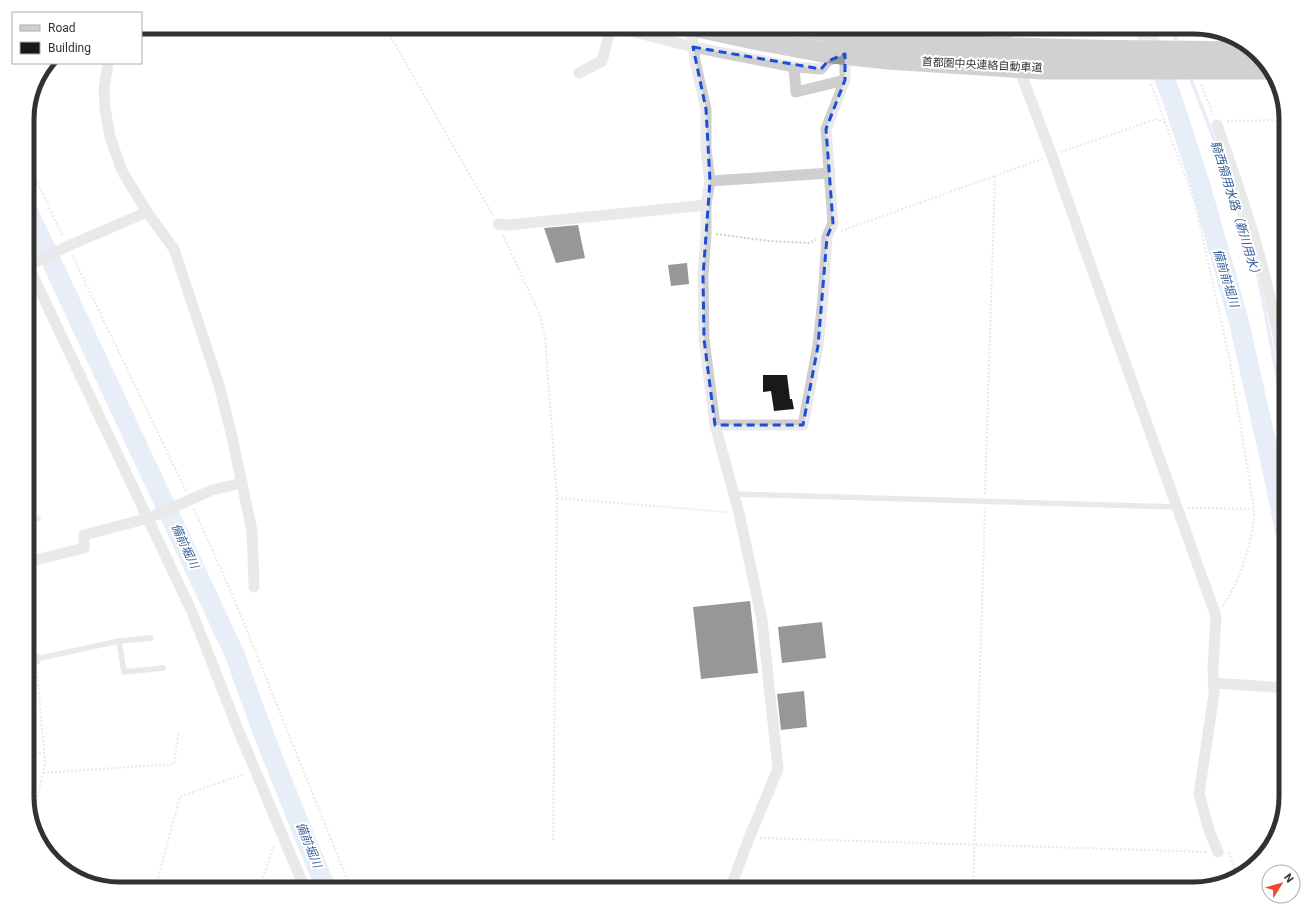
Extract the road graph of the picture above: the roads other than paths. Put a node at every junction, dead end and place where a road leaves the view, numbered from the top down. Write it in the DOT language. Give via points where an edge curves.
graph roads {
  1 [pos="609,34"];
  2 [pos="642,34"];
  3 [pos="692,34"];
  4 [pos="728,34"];
  5 [pos="846,34"];
  6 [pos="848,34"];
  7 [pos="1007,34"];
  8 [pos="693,47"];
  9 [pos="845,52"];
  10 [pos="1246,52"];
  11 [pos="108,64"];
  12 [pos="794,67"];
  13 [pos="1263,69"];
  14 [pos="579,73"];
  15 [pos="845,80"];
  16 [pos="1217,125"];
  17 [pos="830,173"];
  18 [pos="710,181"];
  19 [pos="706,205"];
  20 [pos="147,212"];
  21 [pos="498,224"];
  22 [pos="34,262"];
  23 [pos="34,278"];
  24 [pos="1279,343"];
  25 [pos="715,425"];
  26 [pos="242,483"];
  27 [pos="734,494"];
  28 [pos="1176,507"];
  29 [pos="38,518"];
  30 [pos="149,518"];
  31 [pos="34,519"];
  32 [pos="34,560"];
  33 [pos="254,587"];
  34 [pos="151,638"];
  35 [pos="119,641"];
  36 [pos="34,660"];
  37 [pos="163,668"];
  38 [pos="1214,683"];
  39 [pos="1279,688"];
  40 [pos="1218,852"];
  41 [pos="302,882"];
  42 [pos="733,882"];
  1 -- 14 [label="street" via="602,62"];
  2 -- 8 [label="street"];
  3 -- 8 [label="street"];
  4 -- 13 [label="highway, 首都圏中央連絡自動車道, bridge" via="823,52 888,59 1042,69"];
  5 -- 9 [label="street"];
  6 -- 10 [label="highway, 首都圏中央連絡自動車道, bridge" via="966,46"];
  7 -- 28 [label="street"];
  8 -- 12 [label="street"];
  8 -- 18 [label="street" via="706,109 706,149"];
  9 -- 12 [label="street" via="828,61 821,69"];
  9 -- 15 [label="street"];
  11 -- 20 [label="street" via="104,89 110,137 122,171"];
  12 -- 15 [label="street" via="796,92"];
  15 -- 17 [label="street" via="826,129"];
  16 -- 24 [label="street" via="1252,230"];
  17 -- 18 [label="street"];
  17 -- 25 [label="street" via="833,223 827,237 818,346 803,425"];
  18 -- 19 [label="street"];
  19 -- 21 [label="street"];
  19 -- 25 [label="street" via="704,339"];
  20 -- 22 [label="street"];
  20 -- 26 [label="street" via="174,249 219,385"];
  23 -- 30 [label="street"];
  25 -- 27 [label="street"];
  26 -- 30 [label="street" via="212,490"];
  26 -- 33 [label="street" via="252,531"];
  27 -- 28 [label="lane"];
  27 -- 42 [label="street" via="762,620 778,770"];
  28 -- 38 [label="street" via="1216,616"];
  29 -- 31 [label="lane"];
  30 -- 32 [label="street" via="84,535 84,548"];
  30 -- 41 [label="street" via="192,612"];
  34 -- 35 [label="lane"];
  35 -- 36 [label="lane"];
  35 -- 37 [label="lane" via="124,672"];
  38 -- 39 [label="street"];
  38 -- 40 [label="street" via="1199,794"];
}
